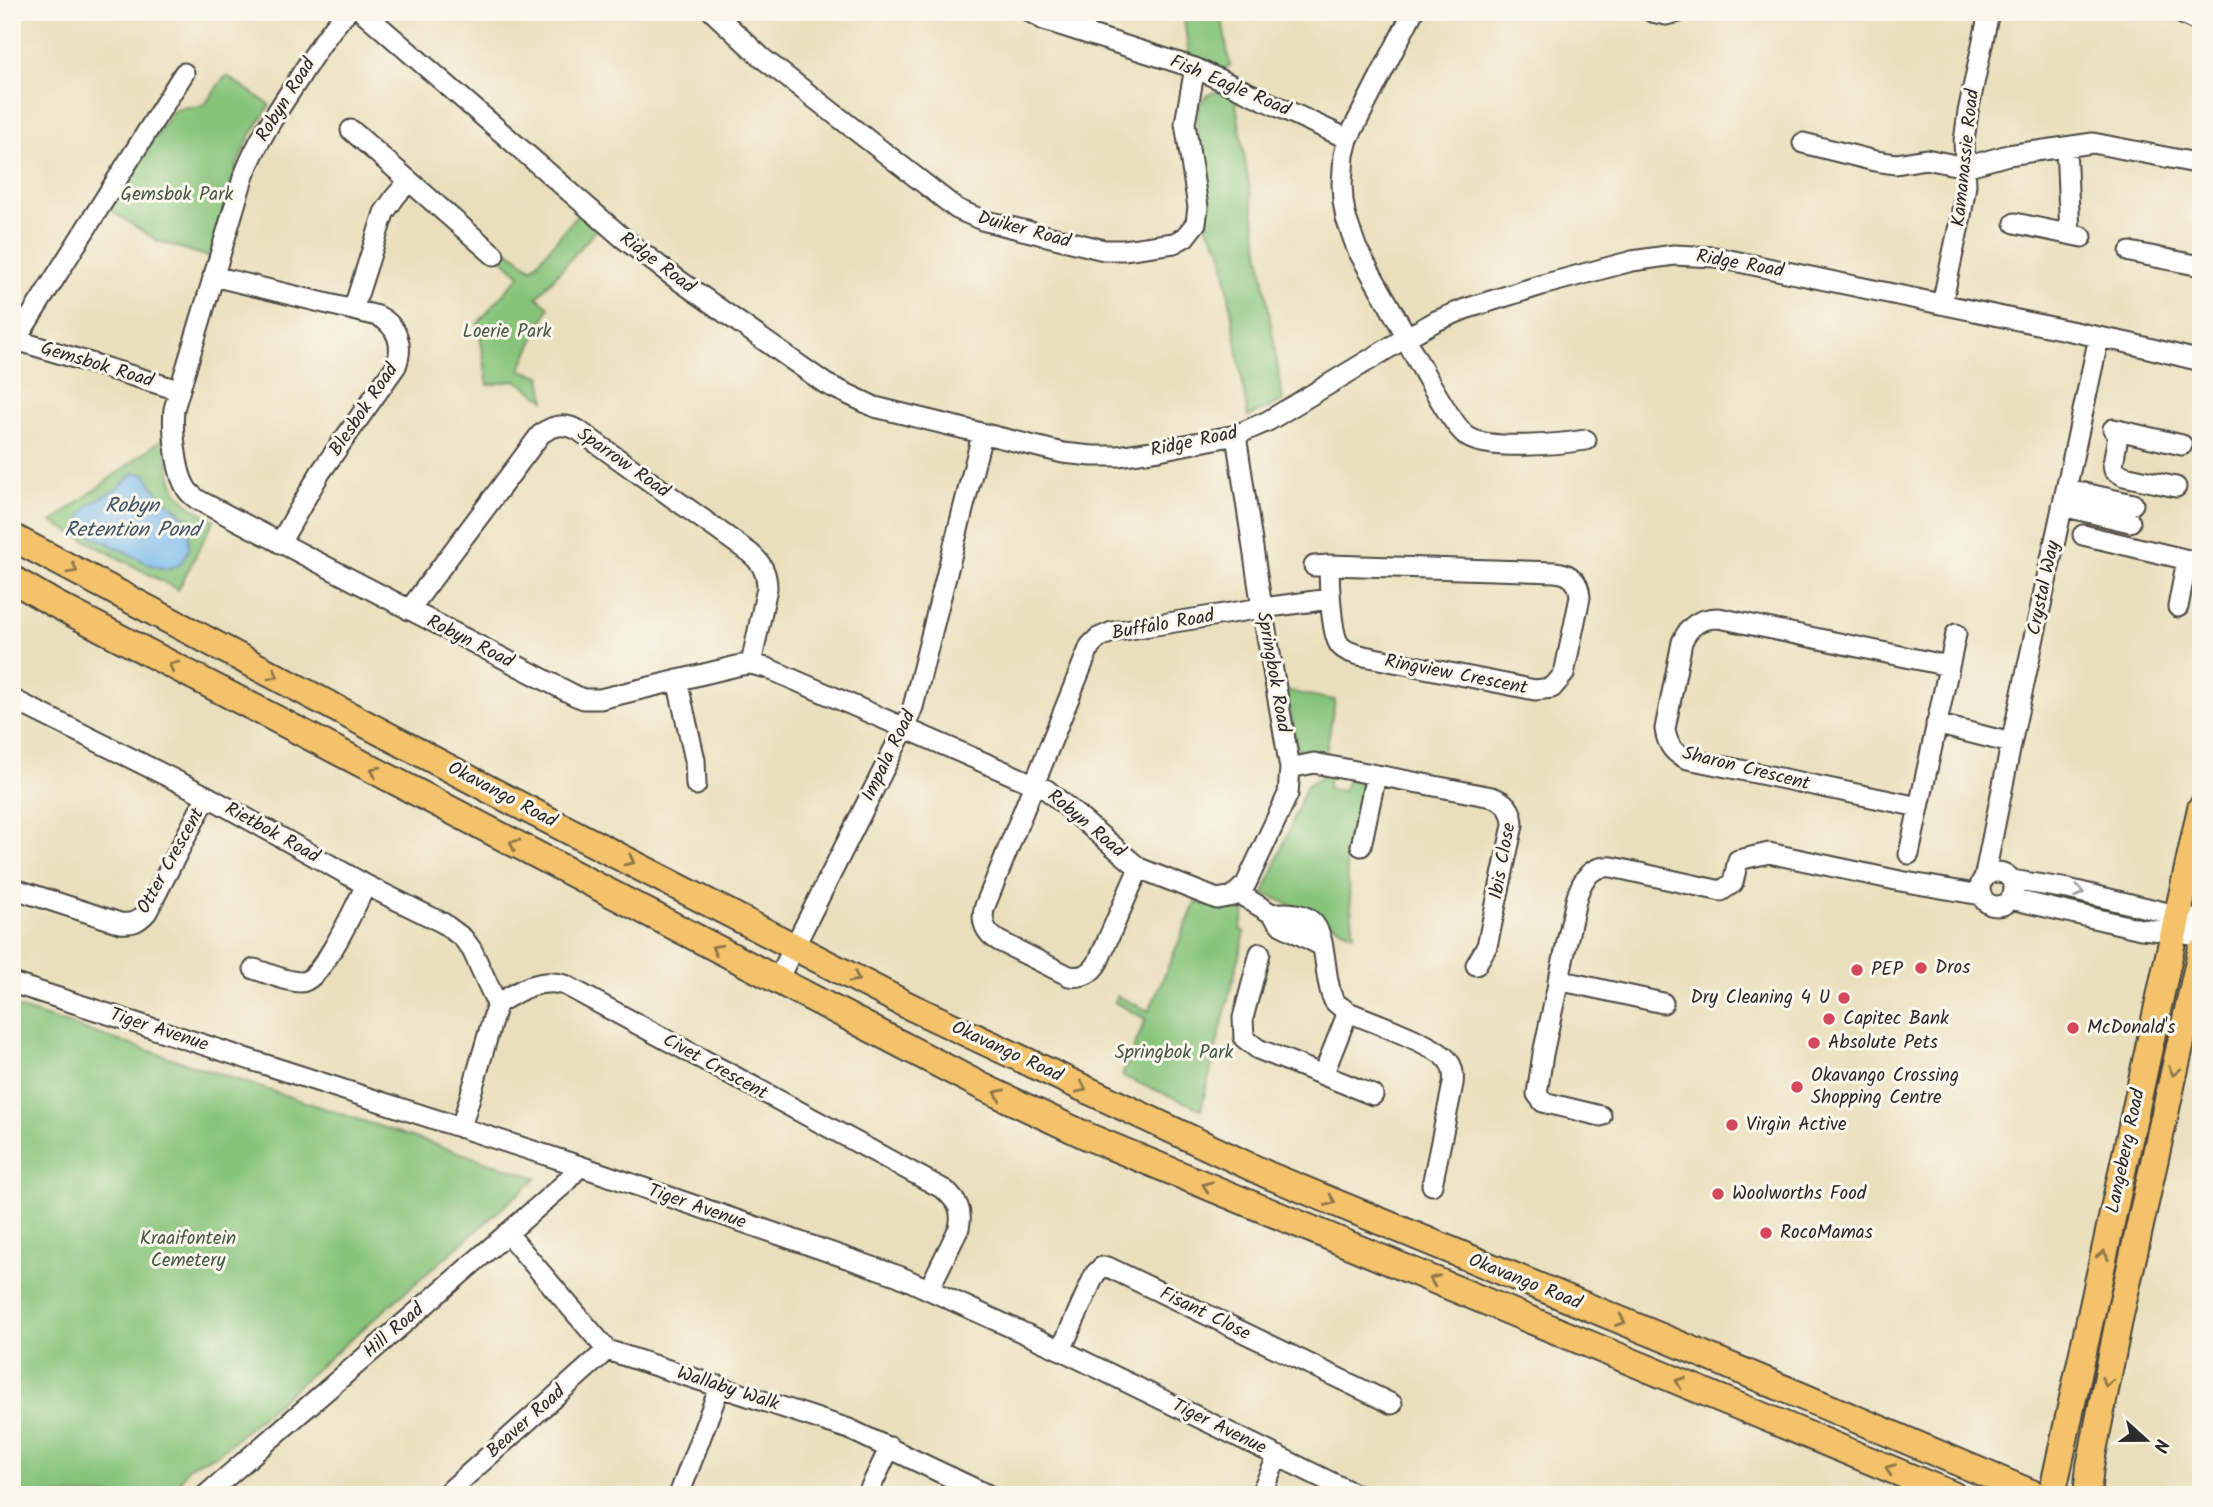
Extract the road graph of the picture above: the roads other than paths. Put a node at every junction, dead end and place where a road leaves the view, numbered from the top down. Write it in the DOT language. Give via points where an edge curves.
graph roads {
  1 [pos="347,12"];
  2 [pos="363,12"];
  3 [pos="713,12"];
  4 [pos="1030,12"];
  5 [pos="1088,12"];
  6 [pos="1413,12"];
  7 [pos="1652,12"];
  8 [pos="1679,12"];
  9 [pos="1989,12"];
  10 [pos="2178,12"];
  11 [pos="2201,23"];
  12 [pos="1083,32"];
  13 [pos="1195,68"];
  14 [pos="184,73"];
  15 [pos="351,131"];
  16 [pos="1348,139"];
  17 [pos="1803,143"];
  18 [pos="2066,147"];
  19 [pos="2201,164"];
  20 [pos="1965,167"];
  21 [pos="409,181"];
  22 [pos="2015,223"];
  23 [pos="2130,251"];
  24 [pos="494,255"];
  25 [pos="2201,266"];
  26 [pos="213,276"];
  27 [pos="1942,304"];
  28 [pos="353,310"];
  29 [pos="1407,337"];
  30 [pos="2099,337"];
  31 [pos="14,343"];
  32 [pos="2201,361"];
  33 [pos="178,390"];
  34 [pos="982,435"];
  35 [pos="1236,435"];
  36 [pos="1586,440"];
  37 [pos="2182,444"];
  38 [pos="2137,480"];
  39 [pos="2176,487"];
  40 [pos="2064,497"];
  41 [pos="2132,513"];
  42 [pos="2083,535"];
  43 [pos="12,537"];
  44 [pos="280,543"];
  45 [pos="2126,545"];
  46 [pos="2194,562"];
  47 [pos="12,579"];
  48 [pos="1331,599"];
  49 [pos="2178,607"];
  50 [pos="1262,608"];
  51 [pos="409,610"];
  52 [pos="1956,634"];
  53 [pos="751,664"];
  54 [pos="1949,667"];
  55 [pos="677,680"];
  56 [pos="12,699"];
  57 [pos="1936,724"];
  58 [pos="905,727"];
  59 [pos="2011,743"];
  60 [pos="1290,768"];
  61 [pos="1376,775"];
  62 [pos="1034,783"];
  63 [pos="696,785"];
  64 [pos="207,796"];
  65 [pos="1919,807"];
  66 [pos="2201,808"];
  67 [pos="1361,846"];
  68 [pos="1909,853"];
  69 [pos="1139,869"];
  70 [pos="366,885"];
  71 [pos="1995,885"];
  72 [pos="12,888"];
  73 [pos="1236,895"];
  74 [pos="2184,922"];
  75 [pos="2201,937"];
  76 [pos="795,946"];
  77 [pos="2201,952"];
  78 [pos="1260,953"];
  79 [pos="1476,965"];
  80 [pos="254,969"];
  81 [pos="1558,980"];
  82 [pos="776,981"];
  83 [pos="12,983"];
  84 [pos="1663,1003"];
  85 [pos="497,1004"];
  86 [pos="1348,1012"];
  87 [pos="1323,1075"];
  88 [pos="1373,1095"];
  89 [pos="1601,1116"];
  90 [pos="461,1128"];
  91 [pos="580,1166"];
  92 [pos="1432,1185"];
  93 [pos="507,1233"];
  94 [pos="929,1289"];
  95 [pos="607,1350"];
  96 [pos="1060,1350"];
  97 [pos="720,1386"];
  98 [pos="1392,1404"];
  99 [pos="890,1447"];
  100 [pos="1278,1456"];
  101 [pos="206,1495"];
  102 [pos="445,1495"];
  103 [pos="679,1495"];
  104 [pos="867,1495"];
  105 [pos="988,1495"];
  106 [pos="1260,1495"];
  107 [pos="1357,1495"];
  108 [pos="1953,1495"];
  109 [pos="2036,1495"];
  110 [pos="2052,1495"];
  111 [pos="2087,1495"];
  1 -- 26 [label="street, Robyn Road" via="259,141 243,177"];
  2 -- 34 [label="street, Ridge Road" via="623,238 811,374 875,407"];
  3 -- 13 [label="street, Duiker Road" via="761,57 957,209 982,220 1104,250 1174,243 1194,228 1198,207 1185,123"];
  4 -- 12 [label="street, Fish Eagle Road"];
  5 -- 12 [label="street"];
  6 -- 16 [label="street"];
  7 -- 8 [label="street"];
  9 -- 20 [label="street, Kamanassie Road" via="1968,112"];
  10 -- 11 [label="street"];
  12 -- 13 [label="street, Fish Eagle Road"];
  13 -- 16 [label="street, Fish Eagle Road"];
  14 -- 31 [label="street, Gemsbok Road"];
  15 -- 21 [label="street"];
  16 -- 29 [label="street" via="1342,184 1346,218 1357,249"];
  17 -- 20 [label="street" via="1885,163 1926,159"];
  18 -- 19 [label="street" via="2093,143"];
  18 -- 20 [label="street"];
  18 -- 22 [label="street" via="2076,236"];
  20 -- 27 [label="street, Kamanassie Road" via="1961,216"];
  21 -- 24 [label="street"];
  21 -- 28 [label="street" via="384,213"];
  23 -- 25 [label="street"];
  26 -- 28 [label="street, Blesbok Road"];
  26 -- 33 [label="street, Robyn Road"];
  27 -- 29 [label="street, Ridge Road" via="1715,257 1674,255 1632,261 1529,289 1465,309"];
  27 -- 30 [label="street, Ridge Road"];
  28 -- 44 [label="street, Blesbok Road" via="389,324 400,343 399,359 320,474"];
  29 -- 35 [label="street, Ridge Road" via="1268,421"];
  29 -- 36 [label="street" via="1454,421 1469,437 1490,443 1554,445"];
  30 -- 32 [label="street, Ridge Road"];
  30 -- 40 [label="street, Crystal Way"];
  31 -- 33 [label="street, Gemsbok Road"];
  33 -- 44 [label="street, Robyn Road" via="173,428 188,492"];
  34 -- 35 [label="street, Ridge Road" via="1063,453 1105,456"];
  34 -- 58 [label="street, Impala Road"];
  35 -- 50 [label="street, Springbok Road"];
  37 -- 38 [label="street" via="2116,429 2114,470"];
  38 -- 39 [label="street"];
  38 -- 41 [label="street"];
  40 -- 41 [label="street"];
  40 -- 59 [label="street, Crystal Way"];
  41 -- 45 [label="street"];
  42 -- 45 [label="street"];
  43 -- 76 [label="main road, Okavango Road, one-way"];
  44 -- 51 [label="street, Robyn Road"];
  45 -- 46 [label="street"];
  46 -- 49 [label="street"];
  82 -- 47 [label="main road, Okavango Road, one-way"];
  48 -- 48 [label="street, Ringview Crescent" via="1339,644 1353,653 1542,691 1564,674 1580,597 1575,580 1561,572 1322,566"];
  48 -- 50 [label="street"];
  50 -- 60 [label="street, Springbok Road"];
  50 -- 62 [label="street, Buffalo Road" via="1098,638 1086,651"];
  51 -- 53 [label="street, Sparrow Road" via="540,435 552,427 566,426 578,430 760,563 767,588"];
  51 -- 55 [label="street, Robyn Road" via="584,699"];
  52 -- 54 [label="street"];
  53 -- 55 [label="street, Robyn Road"];
  53 -- 58 [label="street, Robyn Road"];
  54 -- 57 [label="street"];
  54 -- 65 [label="street, Sharon Crescent" via="1719,618 1697,622 1682,642 1665,729 1675,753"];
  55 -- 63 [label="street"];
  56 -- 64 [label="street, Rietbok Road"];
  57 -- 59 [label="street"];
  57 -- 65 [label="street"];
  58 -- 62 [label="street, Robyn Road"];
  58 -- 76 [label="street, Impala Road"];
  59 -- 71 [label="street, Crystal Way" via="1993,840"];
  60 -- 61 [label="street, Ibis Close" via="1314,764"];
  60 -- 73 [label="street, Springbok Road" via="1288,794 1246,884"];
  61 -- 67 [label="street"];
  61 -- 79 [label="street, Ibis Close" via="1492,797 1510,810 1513,825 1487,946"];
  62 -- 69 [label="street, Robyn Road"];
  62 -- 69 [label="street, Buffalo Road" via="983,913 984,927 993,938 1069,976 1087,974 1098,962"];
  64 -- 70 [label="street, Rietbok Road"];
  64 -- 72 [label="street, Otter Crescent" via="139,921 120,923"];
  65 -- 68 [label="street"];
  66 -- 74 [label="main road, Langeberg Road"];
  69 -- 73 [label="street, Robyn Road" via="1217,899"];
  70 -- 80 [label="street" via="314,977 300,982"];
  70 -- 85 [label="street, Rietbok Road" via="443,923 463,938"];
  71 -- 74 [label="street" via="2141,929"];
  71 -- 81 [label="street" via="1959,891 1769,853 1738,860 1733,883 1721,891 1601,867 1580,884"];
  73 -- 86 [label="street" via="1322,946 1331,994"];
  74 -- 75 [label="street"];
  110 -- 74 [label="main road, Langeberg Road, one-way"];
  76 -- 82 [label="street, Impala Road"];
  76 -- 109 [label="main road, Okavango Road, one-way" via="907,1005 1268,1175"];
  77 -- 111 [label="main road, Langeberg Road, one-way" via="2123,1302"];
  78 -- 87 [label="street" via="1243,1018 1244,1038 1258,1049"];
  81 -- 84 [label="street"];
  81 -- 89 [label="street" via="1537,1094 1543,1102"];
  108 -- 82 [label="main road, Okavango Road, one-way" via="1089,1137"];
  83 -- 90 [label="street, Tiger Avenue"];
  85 -- 90 [label="street"];
  85 -- 94 [label="street, Civet Crescent" via="535,985 565,985 945,1190 961,1208 961,1218"];
  86 -- 87 [label="street"];
  86 -- 92 [label="street" via="1435,1049 1450,1062 1453,1084"];
  87 -- 88 [label="street"];
  90 -- 91 [label="street, Tiger Avenue"];
  91 -- 93 [label="street, Hill Road"];
  91 -- 94 [label="street, Tiger Avenue"];
  93 -- 95 [label="street"];
  93 -- 101 [label="street, Hill Road"];
  94 -- 96 [label="street, Tiger Avenue"];
  95 -- 97 [label="street, Wallaby Walk"];
  95 -- 102 [label="street, Beaver Road"];
  96 -- 98 [label="street, Fisant Close" via="1095,1274 1108,1267"];
  96 -- 100 [label="street, Tiger Avenue"];
  97 -- 99 [label="street, Wallaby Walk"];
  97 -- 103 [label="street"];
  99 -- 104 [label="street"];
  99 -- 105 [label="street, Wallaby Walk"];
  100 -- 106 [label="street"];
  100 -- 107 [label="street, Tiger Avenue"];
}
